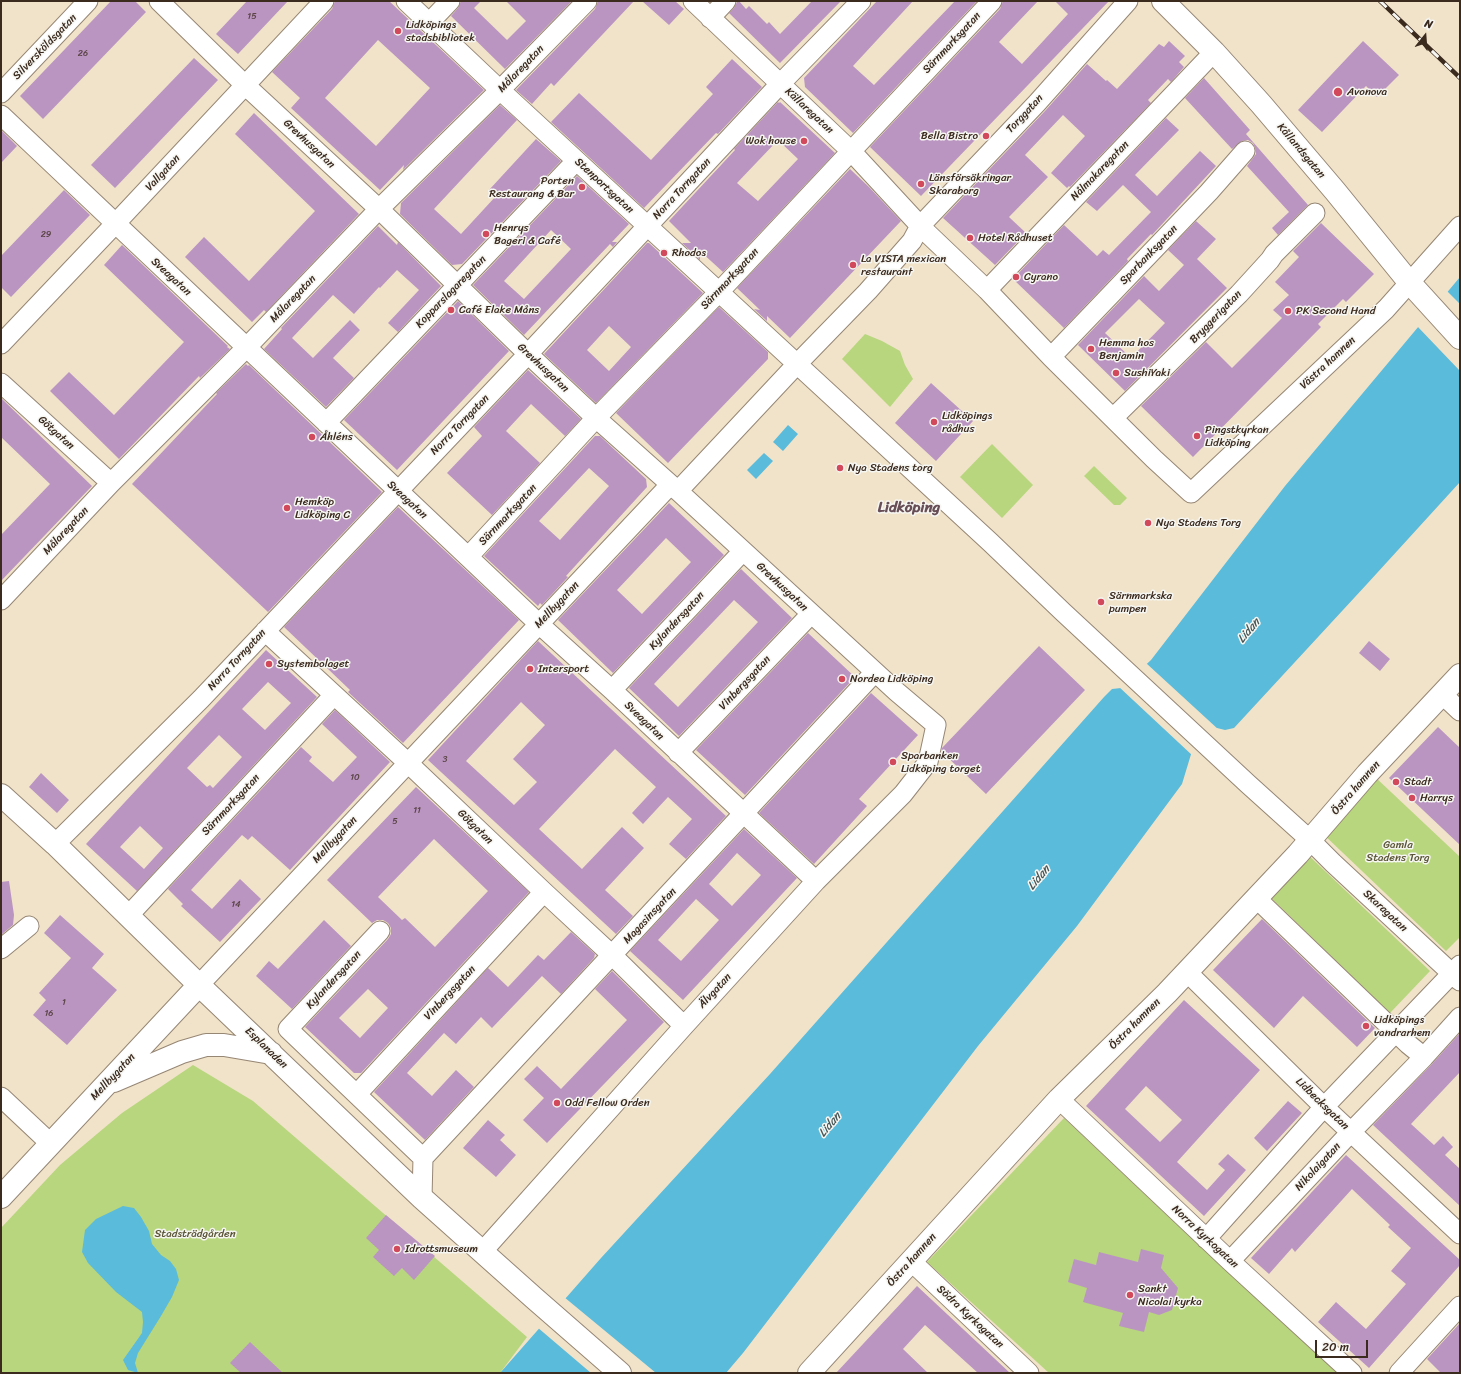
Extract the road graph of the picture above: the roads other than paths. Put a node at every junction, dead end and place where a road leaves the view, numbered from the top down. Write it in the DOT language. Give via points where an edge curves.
graph roads {
  1 [pos="88,1"];
  2 [pos="159,1"];
  3 [pos="324,1"];
  4 [pos="406,1"];
  5 [pos="450,1"];
  6 [pos="587,1"];
  7 [pos="692,1"];
  8 [pos="726,1"];
  9 [pos="861,1"];
  10 [pos="992,1"];
  11 [pos="1128,1"];
  12 [pos="1162,1"];
  13 [pos="710,18"];
  14 [pos="429,23"];
  15 [pos="1214,52"];
  16 [pos="780,84"];
  17 [pos="245,85"];
  18 [pos="500,90"];
  19 [pos="1,93"];
  20 [pos="1,115"];
  21 [pos="851,151"];
  22 [pos="1245,151"];
  23 [pos="576,161"];
  24 [pos="379,210"];
  25 [pos="1315,213"];
  26 [pos="115,224"];
  27 [pos="647,226"];
  28 [pos="920,226"];
  29 [pos="1460,226"];
  30 [pos="1409,282"];
  31 [pos="457,285"];
  32 [pos="987,290"];
  33 [pos="719,292"];
  34 [pos="1460,338"];
  35 [pos="1,344"];
  36 [pos="246,348"];
  37 [pos="528,354"];
  38 [pos="1051,357"];
  39 [pos="800,367"];
  40 [pos="1,384"];
  41 [pos="596,418"];
  42 [pos="1113,418"];
  43 [pos="326,423"];
  44 [pos="111,483"];
  45 [pos="674,488"];
  46 [pos="398,491"];
  47 [pos="743,551"];
  48 [pos="468,557"];
  49 [pos="1,600"];
  50 [pos="811,614"];
  51 [pos="539,624"];
  52 [pos="265,631"];
  53 [pos="875,672"];
  54 [pos="1129,674"];
  55 [pos="1460,674"];
  56 [pos="612,690"];
  57 [pos="1442,694"];
  58 [pos="334,695"];
  59 [pos="1460,711"];
  60 [pos="936,725"];
  61 [pos="678,753"];
  62 [pos="408,763"];
  63 [pos="1,795"];
  64 [pos="744,814"];
  65 [pos="1310,840"];
  66 [pos="55,844"];
  67 [pos="816,881"];
  68 [pos="544,892"];
  69 [pos="1256,898"];
  70 [pos="128,916"];
  71 [pos="29,926"];
  72 [pos="380,931"];
  73 [pos="1,949"];
  74 [pos="613,956"];
  75 [pos="1187,972"];
  76 [pos="1457,973"];
  77 [pos="199,985"];
  78 [pos="1460,1017"];
  79 [pos="684,1026"];
  80 [pos="1396,1032"];
  81 [pos="271,1053"];
  82 [pos="1424,1057"];
  83 [pos="105,1085"];
  84 [pos="357,1094"];
  85 [pos="1,1097"];
  86 [pos="1059,1099"];
  87 [pos="1324,1107"];
  88 [pos="1351,1132"];
  89 [pos="50,1143"];
  90 [pos="423,1158"];
  91 [pos="1,1197"];
  92 [pos="422,1198"];
  93 [pos="1460,1234"];
  94 [pos="1206,1239"];
  95 [pos="482,1252"];
  96 [pos="911,1261"];
  97 [pos="1230,1261"];
  98 [pos="1460,1306"];
  99 [pos="1409,1370"];
  100 [pos="620,1373"];
  101 [pos="809,1373"];
  102 [pos="1029,1373"];
  103 [pos="1352,1373"];
  1 -- 19 [label="street, Silversköldsgatan"];
  2 -- 17 [label="street, Grevhusgatan"];
  3 -- 17 [label="street, Vallgatan"];
  4 -- 14 [label="street, Stenportsgatan"];
  5 -- 14 [label="street"];
  6 -- 18 [label="street, Målaregatan"];
  7 -- 13 [label="street, Källaregatan"];
  8 -- 13 [label="street"];
  9 -- 16 [label="street, Norra Torngatan"];
  10 -- 21 [label="street, Särnmarksgatan"];
  11 -- 28 [label="street, Torggatan" via="1037,103"];
  12 -- 15 [label="main road, Kållandsgatan"];
  13 -- 16 [label="street, Källaregatan"];
  14 -- 18 [label="street, Stenportsgatan"];
  15 -- 30 [label="main road, Kållandsgatan" via="1310,161"];
  15 -- 32 [label="street, Nålmakaregatan"];
  16 -- 21 [label="street, Källaregatan"];
  16 -- 27 [label="street, Norra Torngatan"];
  17 -- 24 [label="street, Grevhusgatan"];
  17 -- 26 [label="street, Vallgatan"];
  18 -- 23 [label="street, Stenportsgatan"];
  18 -- 24 [label="street, Målaregatan"];
  20 -- 26 [label="street, Sveagatan"];
  21 -- 28 [label="street, Källaregatan"];
  21 -- 33 [label="street, Särnmarksgatan"];
  22 -- 38 [label="street, Sparbanksgatan"];
  23 -- 27 [label="street, Stenportsgatan"];
  23 -- 31 [label="street, Kopparslagaregatan"];
  24 -- 31 [label="street, Grevhusgatan"];
  24 -- 36 [label="street, Målaregatan"];
  25 -- 42 [label="street, Bryggerigatan" via="1219,314"];
  26 -- 35 [label="street, Vallgatan"];
  26 -- 36 [label="street, Sveagatan"];
  27 -- 33 [label="street, Stenportsgatan"];
  27 -- 37 [label="street, Norra Torngatan"];
  28 -- 32 [label="street"];
  28 -- 39 [label="street, Torggatan" via="912,241"];
  29 -- 30 [label="street, Västra hamnen"];
  30 -- 34 [label="main road, Kållandsgatan"];
  30 -- 42 [label="street, Västra hamnen" via="1381,313 1190,493"];
  31 -- 37 [label="street, Grevhusgatan"];
  31 -- 43 [label="street, Kopparslagaregatan"];
  32 -- 38 [label="street"];
  33 -- 39 [label="street, Stenportsgatan"];
  33 -- 41 [label="street, Särnmarksgatan"];
  36 -- 43 [label="street, Sveagatan"];
  36 -- 44 [label="street, Målaregatan"];
  37 -- 41 [label="street, Grevhusgatan"];
  37 -- 46 [label="street, Norra Torngatan"];
  38 -- 42 [label="street"];
  39 -- 45 [label="street, Mellbygatan"];
  39 -- 54 [label="street, Stenportsgatan"];
  40 -- 44 [label="street, Götgatan"];
  41 -- 45 [label="street, Grevhusgatan"];
  41 -- 48 [label="street, Särnmarksgatan"];
  43 -- 46 [label="street, Sveagatan"];
  44 -- 49 [label="street, Målaregatan"];
  45 -- 47 [label="street, Grevhusgatan"];
  45 -- 51 [label="street, Mellbygatan"];
  46 -- 48 [label="street, Sveagatan"];
  46 -- 52 [label="street, Norra Torngatan"];
  47 -- 50 [label="street, Grevhusgatan"];
  47 -- 56 [label="street, Kylandersgatan"];
  48 -- 51 [label="street, Sveagatan"];
  50 -- 53 [label="street, Grevhusgatan"];
  50 -- 61 [label="street, Vinbergsgatan"];
  51 -- 56 [label="street, Sveagatan"];
  51 -- 62 [label="street, Mellbygatan"];
  52 -- 58 [label="street, Götgatan"];
  52 -- 66 [label="street, Norra Torngatan" via="201,699"];
  53 -- 60 [label="street, Grevhusgatan"];
  53 -- 64 [label="street, Magasinsgatan"];
  54 -- 65 [label="street, Skaragatan"];
  55 -- 57 [label="main road, Östra hamnen"];
  56 -- 61 [label="street, Sveagatan"];
  57 -- 59 [label="street"];
  57 -- 65 [label="main road, Östra hamnen"];
  58 -- 62 [label="street, Götgatan"];
  58 -- 70 [label="street, Särnmarksgatan"];
  60 -- 67 [label="street, Älvgatan" via="928,762 903,794"];
  61 -- 64 [label="street, Sveagatan"];
  62 -- 68 [label="street, Götgatan"];
  62 -- 77 [label="street, Mellbygatan"];
  63 -- 66 [label="main road, Esplanaden"];
  64 -- 67 [label="street, Sveagatan"];
  64 -- 74 [label="street, Magasinsgatan"];
  65 -- 69 [label="main road, Östra hamnen"];
  65 -- 76 [label="street, Skaragatan"];
  66 -- 70 [label="main road, Esplanaden"];
  67 -- 79 [label="street, Älvgatan"];
  68 -- 74 [label="street, Götgatan"];
  68 -- 84 [label="street, Vinbergsgatan"];
  69 -- 75 [label="main road, Östra hamnen"];
  69 -- 80 [label="street"];
  70 -- 77 [label="main road, Esplanaden"];
  71 -- 73 [label="street"];
  72 -- 84 [label="street, Kylandersgatan" via="288,1029"];
  74 -- 79 [label="street, Götgatan"];
  74 -- 90 [label="street, Magasinsgatan"];
  75 -- 86 [label="main road, Östra hamnen"];
  75 -- 87 [label="street, Lidbecksgatan"];
  76 -- 80 [label="street"];
  77 -- 81 [label="main road, Esplanaden"];
  77 -- 83 [label="main road, Mellbygatan"];
  78 -- 82 [label="street"];
  79 -- 95 [label="street, Älvgatan"];
  80 -- 82 [label="street"];
  80 -- 87 [label="street"];
  81 -- 83 [label="main road" via="224,1044 206,1045 182,1052"];
  81 -- 92 [label="main road, Esplanaden"];
  82 -- 88 [label="street, Nikolaigatan"];
  83 -- 89 [label="main road, Mellbygatan"];
  84 -- 90 [label="street"];
  85 -- 89 [label="street"];
  86 -- 94 [label="street, Norra Kyrkogatan"];
  86 -- 96 [label="main road, Östra hamnen"];
  87 -- 88 [label="street, Lidbecksgatan"];
  87 -- 94 [label="street"];
  88 -- 93 [label="street, Lidbecksgatan"];
  88 -- 97 [label="street, Nikolaigatan"];
  89 -- 91 [label="main road, Mellbygatan"];
  90 -- 92 [label="street"];
  92 -- 95 [label="main road, Esplanaden"];
  94 -- 97 [label="street, Norra Kyrkogatan"];
  95 -- 100 [label="main road, Esplanaden"];
  96 -- 101 [label="main road, Östra hamnen"];
  96 -- 102 [label="street, Södra Kyrkogatan"];
  97 -- 103 [label="street, Norra Kyrkogatan"];
  98 -- 99 [label="street"];
}
